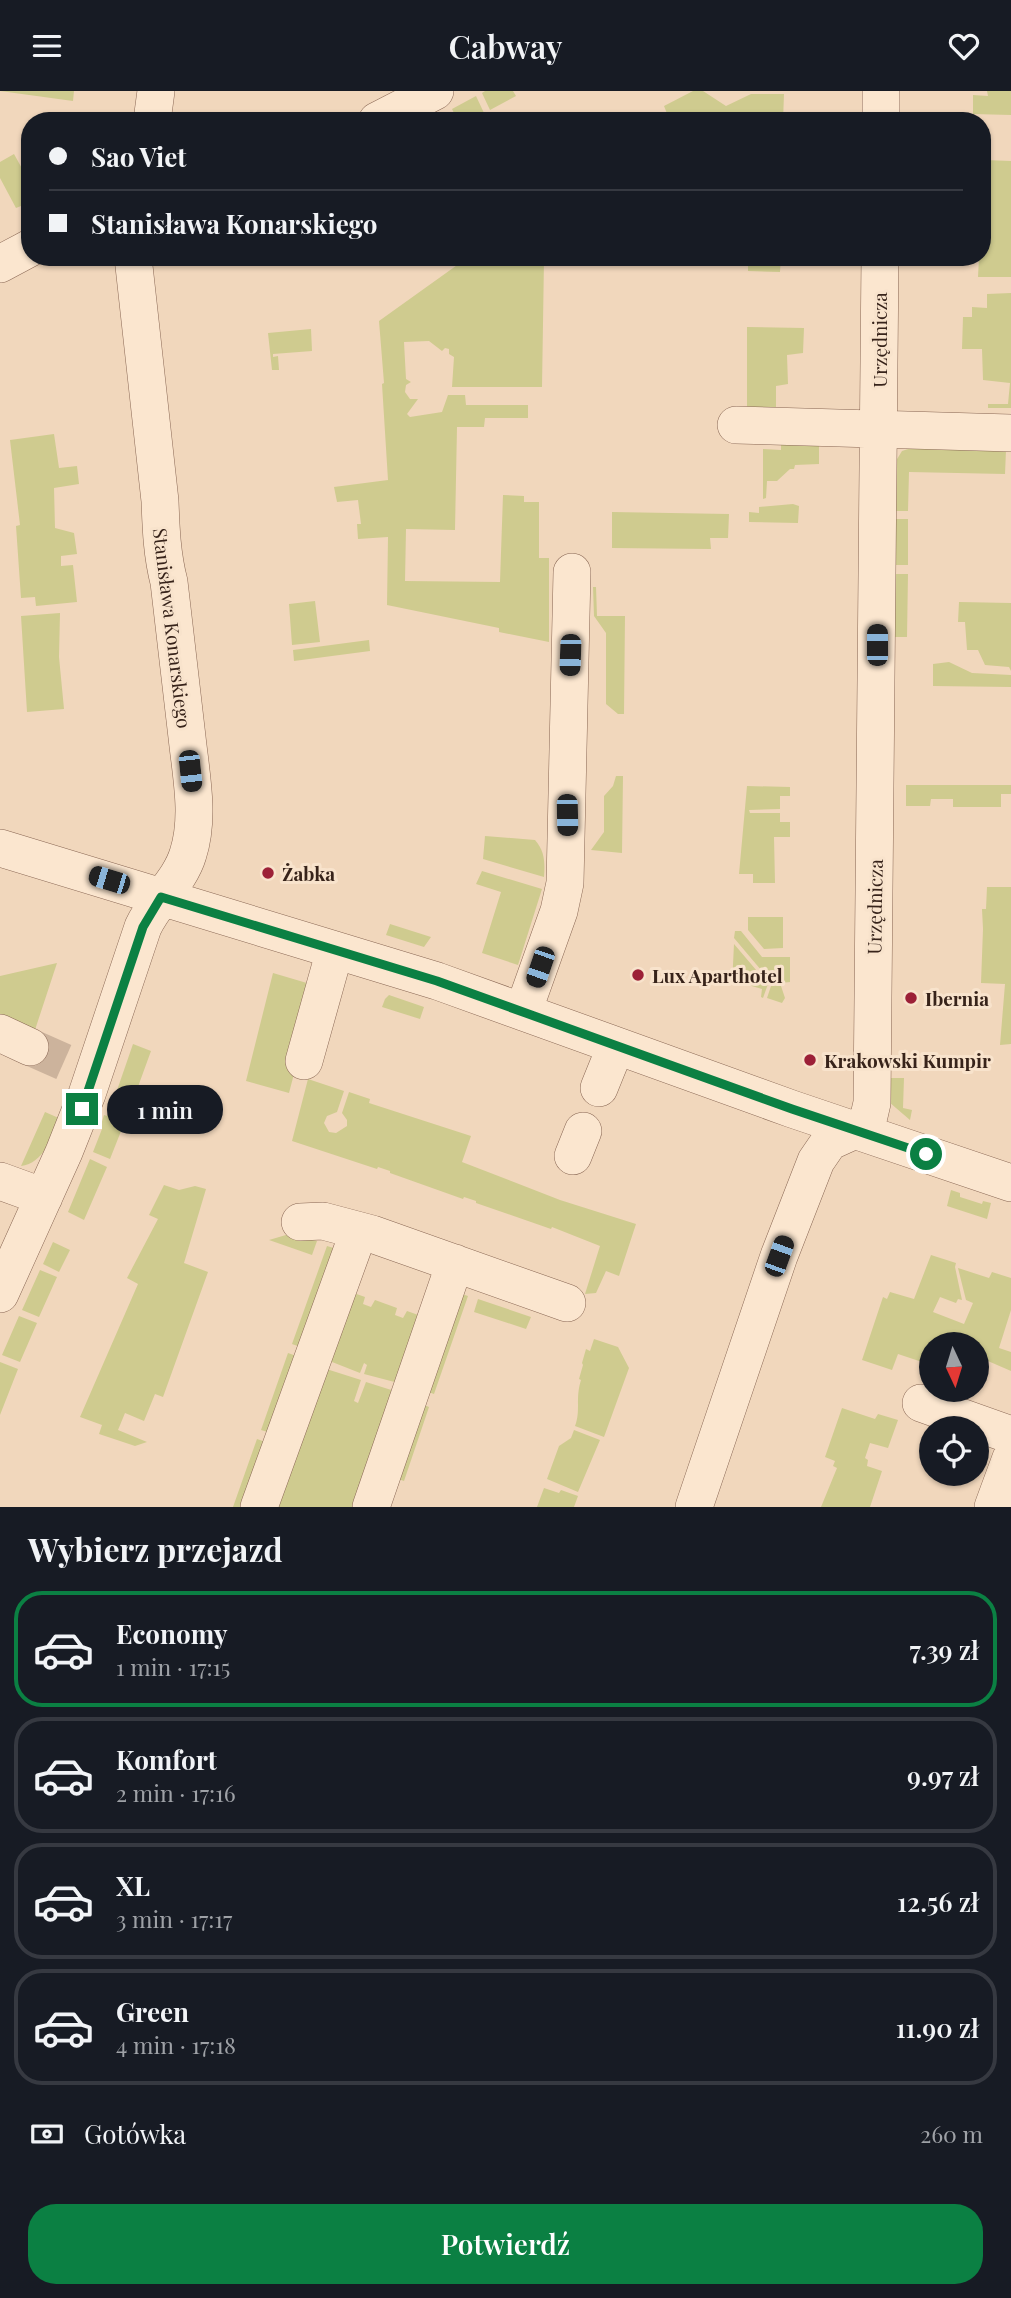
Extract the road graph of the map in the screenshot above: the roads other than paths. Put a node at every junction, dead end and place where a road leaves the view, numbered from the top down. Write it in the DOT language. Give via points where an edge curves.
graph roads {
  1 [pos="156,91"];
  2 [pos="435,91"];
  3 [pos="881,91"];
  4 [pos="153,112"];
  5 [pos="394,112"];
  6 [pos="881,112"];
  7 [pos="21,254"];
  8 [pos="0,264"];
  9 [pos="134,266"];
  10 [pos="880,266"];
  11 [pos="736,425"];
  12 [pos="878,431"];
  13 [pos="1011,433"];
  14 [pos="572,572"];
  15 [pos="0,848"];
  16 [pos="161,897"];
  17 [pos="335,950"];
  18 [pos="523,1012"];
  19 [pos="616,1046"];
  20 [pos="304,1061"];
  21 [pos="599,1088"];
  22 [pos="857,1130"];
  23 [pos="0,1181"];
  24 [pos="1011,1183"];
  25 [pos="44,1197"];
  26 [pos="300,1222"];
  27 [pos="14,1225"];
  28 [pos="359,1231"];
  29 [pos="455,1263"];
  30 [pos="0,1294"];
  31 [pos="567,1303"];
  32 [pos="921,1403"];
  33 [pos="1011,1435"];
  34 [pos="1011,1458"];
  35 [pos="259,1507"];
  36 [pos="371,1507"];
  37 [pos="694,1507"];
  38 [pos="993,1507"];
  1 -- 4 [label="street"];
  2 -- 5 [label="street"];
  3 -- 6 [label="street"];
  7 -- 8 [label="street"];
  9 -- 16 [label="street, Stanisława Konarskiego" via="159,524 193,797 188,856"];
  10 -- 12 [label="street, Urzędnicza"];
  11 -- 12 [label="street"];
  12 -- 13 [label="street"];
  12 -- 22 [label="street, Urzędnicza" via="873,1087 869,1116"];
  14 -- 18 [label="street" via="565,883"];
  15 -- 16 [label="street"];
  16 -- 17 [label="street"];
  16 -- 25 [label="street, Stanisława Konarskiego" via="143,927 85,1071"];
  17 -- 18 [label="street"];
  17 -- 20 [label="street"];
  18 -- 19 [label="street"];
  19 -- 21 [label="street"];
  19 -- 22 [label="street"];
  22 -- 24 [label="street"];
  22 -- 37 [label="street" via="829,1142 816,1161"];
  23 -- 25 [label="street"];
  25 -- 27 [label="street, Stanisława Konarskiego"];
  26 -- 28 [label="street" via="323,1221"];
  27 -- 30 [label="street, Stanisława Konarskiego"];
  28 -- 29 [label="street"];
  28 -- 35 [label="street"];
  29 -- 31 [label="street"];
  29 -- 36 [label="street"];
  32 -- 33 [label="street"];
  34 -- 38 [label="street"];
}
